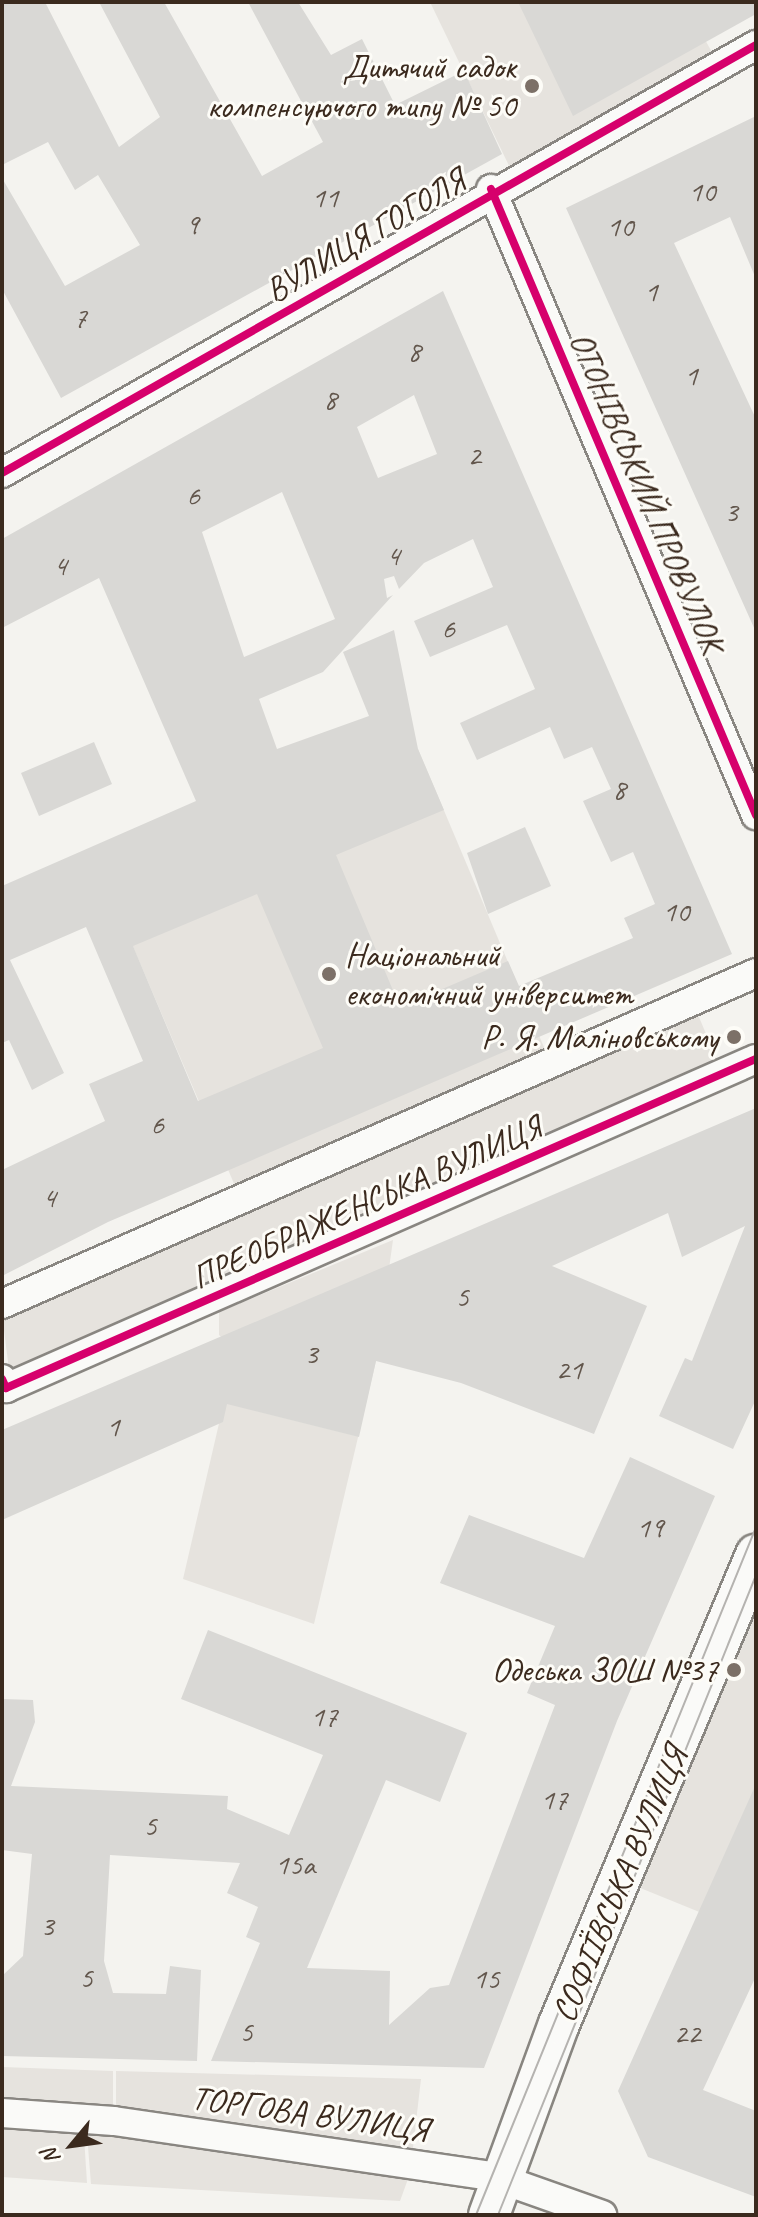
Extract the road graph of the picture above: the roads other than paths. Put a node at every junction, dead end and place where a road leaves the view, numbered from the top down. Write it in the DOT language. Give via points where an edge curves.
graph roads {
  1 [pos="756,45"];
  2 [pos="491,189"];
  3 [pos="2,473"];
  4 [pos="756,815"];
  5 [pos="756,973"];
  6 [pos="756,1059"];
  7 [pos="2,1304"];
  8 [pos="2,1379"];
  9 [pos="756,1555"];
  10 [pos="2,2113"];
  11 [pos="494,2190"];
  12 [pos="602,2215"];
  1 -- 2 [label="street, ВУЛИЦЯ ГОГОЛЯ"];
  2 -- 3 [label="street, ВУЛИЦЯ ГОГОЛЯ" via="478,204"];
  2 -- 4 [label="street, ОТОНІВСЬКИЙ ПРОВУЛОК"];
  5 -- 7 [label="street, ПРЕОБРАЖЕНСЬКА ВУЛИЦЯ"];
  6 -- 8 [label="street, ПРЕОБРАЖЕНСЬКА ВУЛИЦЯ" via="6,1388"];
  9 -- 11 [label="main road, СОФІЇВСЬКА ВУЛИЦЯ"];
  10 -- 11 [label="street, ТОРГОВА ВУЛИЦЯ" via="114,2121"];
  11 -- 12 [label="street, ТОРГОВА ВУЛИЦЯ"];
}
